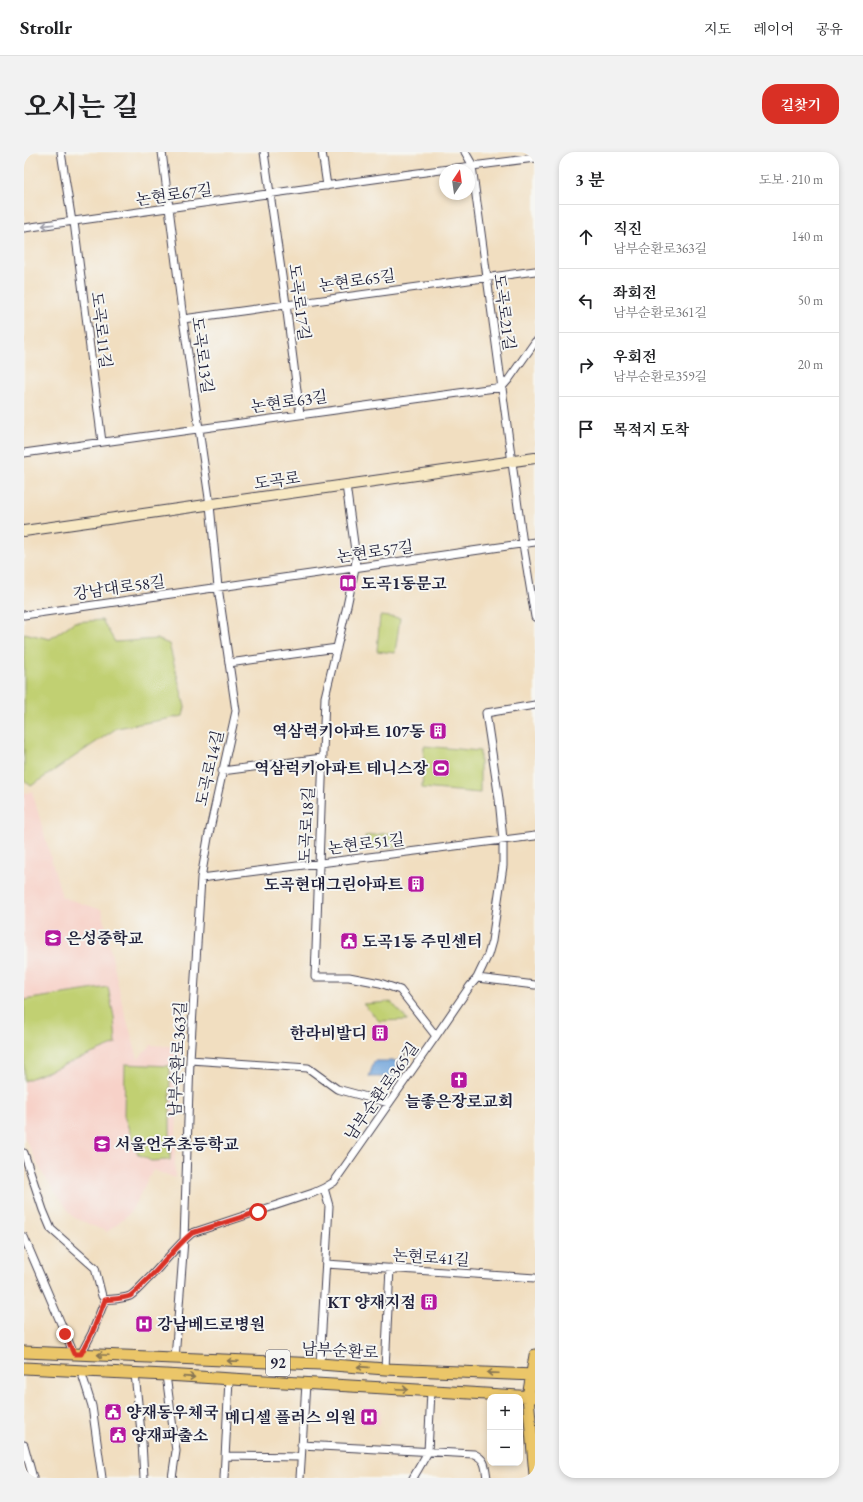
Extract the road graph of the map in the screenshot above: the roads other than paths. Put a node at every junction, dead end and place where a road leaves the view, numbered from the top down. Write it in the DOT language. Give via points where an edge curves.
graph roads {
  1 [pos="61,152"];
  2 [pos="162,152"];
  3 [pos="264,152"];
  4 [pos="322,152"];
  5 [pos="465,152"];
  6 [pos="535,158"];
  7 [pos="471,164"];
  8 [pos="475,166"];
  9 [pos="439,171"];
  10 [pos="327,186"];
  11 [pos="475,190"];
  12 [pos="271,194"];
  13 [pos="170,208"];
  14 [pos="73,222"];
  15 [pos="24,228"];
  16 [pos="535,271"];
  17 [pos="486,277"];
  18 [pos="286,304"];
  19 [pos="183,319"];
  20 [pos="535,342"];
  21 [pos="502,387"];
  22 [pos="300,414"];
  23 [pos="199,428"];
  24 [pos="102,442"];
  25 [pos="24,453"];
  26 [pos="535,458"];
  27 [pos="513,461"];
  28 [pos="346,485"];
  29 [pos="210,505"];
  30 [pos="24,531"];
  31 [pos="535,542"];
  32 [pos="523,544"];
  33 [pos="355,568"];
  34 [pos="218,587"];
  35 [pos="24,615"];
  36 [pos="535,616"];
  37 [pos="337,648"];
  38 [pos="229,663"];
  39 [pos="535,705"];
  40 [pos="322,758"];
  41 [pos="222,771"];
  42 [pos="535,836"];
  43 [pos="503,840"];
  44 [pos="318,863"];
  45 [pos="201,878"];
  46 [pos="477,978"];
  47 [pos="535,985"];
  48 [pos="436,1036"];
  49 [pos="190,1060"];
  50 [pos="389,1103"];
  51 [pos="24,1153"];
  52 [pos="324,1188"];
  53 [pos="24,1237"];
  54 [pos="184,1240"];
  55 [pos="326,1264"];
  56 [pos="390,1268"];
  57 [pos="535,1278"];
  58 [pos="105,1300"];
  59 [pos="24,1352"];
  60 [pos="77,1354"];
  61 [pos="535,1355"];
  62 [pos="176,1359"];
  63 [pos="320,1364"];
  64 [pos="24,1368"];
  65 [pos="385,1369"];
  66 [pos="81,1371"];
  67 [pos="135,1374"];
  68 [pos="166,1375"];
  69 [pos="533,1375"];
  70 [pos="229,1380"];
  71 [pos="306,1384"];
  72 [pos="431,1391"];
  73 [pos="532,1397"];
  74 [pos="24,1445"];
  75 [pos="301,1445"];
  76 [pos="428,1452"];
  77 [pos="534,1454"];
  78 [pos="225,1456"];
  79 [pos="301,1457"];
  80 [pos="535,1474"];
  81 [pos="33,1478"];
  82 [pos="102,1478"];
  83 [pos="144,1478"];
  84 [pos="172,1478"];
  85 [pos="224,1478"];
  86 [pos="300,1478"];
  87 [pos="413,1478"];
  88 [pos="487,1478"];
  1 -- 14 [label="street, 도곡로11길"];
  2 -- 13 [label="street, 도곡로13길"];
  3 -- 12 [label="street, 도곡로17길"];
  4 -- 10 [label="street"];
  5 -- 7 [label="street"];
  6 -- 8 [label="street, 논현로67길"];
  9 -- 10 [label="street, 논현로67길"];
  10 -- 12 [label="street, 논현로67길"];
  11 -- 17 [label="street, 도곡로21길"];
  12 -- 13 [label="street, 논현로67길"];
  12 -- 18 [label="street, 도곡로17길"];
  13 -- 14 [label="street, 논현로67길"];
  13 -- 19 [label="street, 도곡로13길"];
  14 -- 15 [label="street, 논현로67길, one-way"];
  14 -- 24 [label="street, 도곡로11길"];
  16 -- 17 [label="street, 논현로65길"];
  17 -- 18 [label="street, 논현로65길"];
  17 -- 21 [label="street, 도곡로21길"];
  18 -- 19 [label="street, 논현로65길"];
  18 -- 22 [label="street, 도곡로17길"];
  19 -- 23 [label="street, 도곡로13길"];
  20 -- 21 [label="street"];
  21 -- 22 [label="street, 논현로63길"];
  21 -- 27 [label="street, 도곡로21길"];
  22 -- 23 [label="street, 논현로63길"];
  23 -- 24 [label="street, 논현로63길"];
  23 -- 29 [label="street, 도곡로13길"];
  24 -- 25 [label="street, 논현로63길"];
  26 -- 27 [label="main road, 도곡로"];
  27 -- 28 [label="main road, 도곡로"];
  27 -- 32 [label="street, 도곡로21길"];
  28 -- 29 [label="main road, 도곡로"];
  28 -- 33 [label="street, 도곡로18길" via="356,558"];
  29 -- 30 [label="main road, 도곡로"];
  29 -- 34 [label="street, 도곡로14길"];
  31 -- 32 [label="street, 논현로57길"];
  32 -- 33 [label="street, 논현로57길"];
  32 -- 36 [label="street, 도곡로21길"];
  33 -- 34 [label="street, 논현로57길"];
  33 -- 37 [label="street, 도곡로18길"];
  34 -- 35 [label="street, 강남대로58길"];
  34 -- 38 [label="street, 도곡로14길"];
  37 -- 38 [label="street"];
  37 -- 40 [label="street, 도곡로18길" via="325,697"];
  38 -- 41 [label="street, 도곡로14길" via="236,711"];
  39 -- 43 [label="street, 남부순환로365길" via="486,713"];
  40 -- 41 [label="street"];
  40 -- 44 [label="street, 도곡로18길"];
  41 -- 45 [label="street, 도곡로14길"];
  42 -- 43 [label="street, 논현로51길"];
  43 -- 44 [label="street, 논현로51길"];
  43 -- 46 [label="street, 남부순환로365길" via="504,866 492,941"];
  44 -- 45 [label="street, 논현로51길"];
  44 -- 48 [label="street, 도곡로18길" via="315,977 349,977 400,990"];
  45 -- 49 [label="street, 남부순환로363길"];
  46 -- 47 [label="street"];
  46 -- 48 [label="street, 남부순환로365길"];
  48 -- 50 [label="street, 남부순환로365길"];
  49 -- 50 [label="street" via="308,1068 337,1089"];
  49 -- 54 [label="street, 남부순환로363길"];
  50 -- 52 [label="street, 남부순환로365길" via="334,1182"];
  51 -- 58 [label="street" via="51,1229 95,1268"];
  52 -- 54 [label="street" via="192,1233"];
  52 -- 55 [label="street" via="329,1206"];
  53 -- 60 [label="street"];
  54 -- 58 [label="street" via="136,1291 120,1299"];
  54 -- 62 [label="street, 남부순환로363길"];
  55 -- 56 [label="street, 논현로41길"];
  55 -- 63 [label="street"];
  56 -- 57 [label="street, 논현로41길"];
  56 -- 65 [label="street"];
  58 -- 60 [label="street" via="92,1333"];
  59 -- 60 [label="main road, 남부순환로 / 92"];
  62 -- 60 [label="main road, 남부순환로 / 92, one-way"];
  61 -- 69 [label="main road"];
  63 -- 62 [label="main road, 남부순환로 / 92, one-way"];
  65 -- 63 [label="main road, 남부순환로 / 92, one-way"];
  64 -- 66 [label="main road, 92"];
  69 -- 65 [label="main road, 남부순환로 / 92, one-way"];
  66 -- 67 [label="main road, 92"];
  66 -- 82 [label="street" via="92,1406"];
  67 -- 68 [label="main road, 92"];
  67 -- 83 [label="street"];
  68 -- 70 [label="main road, 92, one-way"];
  68 -- 84 [label="street" via="176,1451"];
  69 -- 73 [label="main road"];
  70 -- 71 [label="main road, 92"];
  70 -- 78 [label="street"];
  71 -- 72 [label="main road, 92, one-way"];
  71 -- 75 [label="street"];
  72 -- 73 [label="main road, 92"];
  72 -- 76 [label="street"];
  73 -- 77 [label="main road"];
  74 -- 81 [label="street"];
  75 -- 76 [label="street"];
  75 -- 79 [label="street"];
  76 -- 87 [label="street"];
  76 -- 88 [label="street" via="474,1454 482,1458"];
  77 -- 80 [label="main road"];
  78 -- 79 [label="street"];
  78 -- 85 [label="street"];
  79 -- 86 [label="street"];
}
